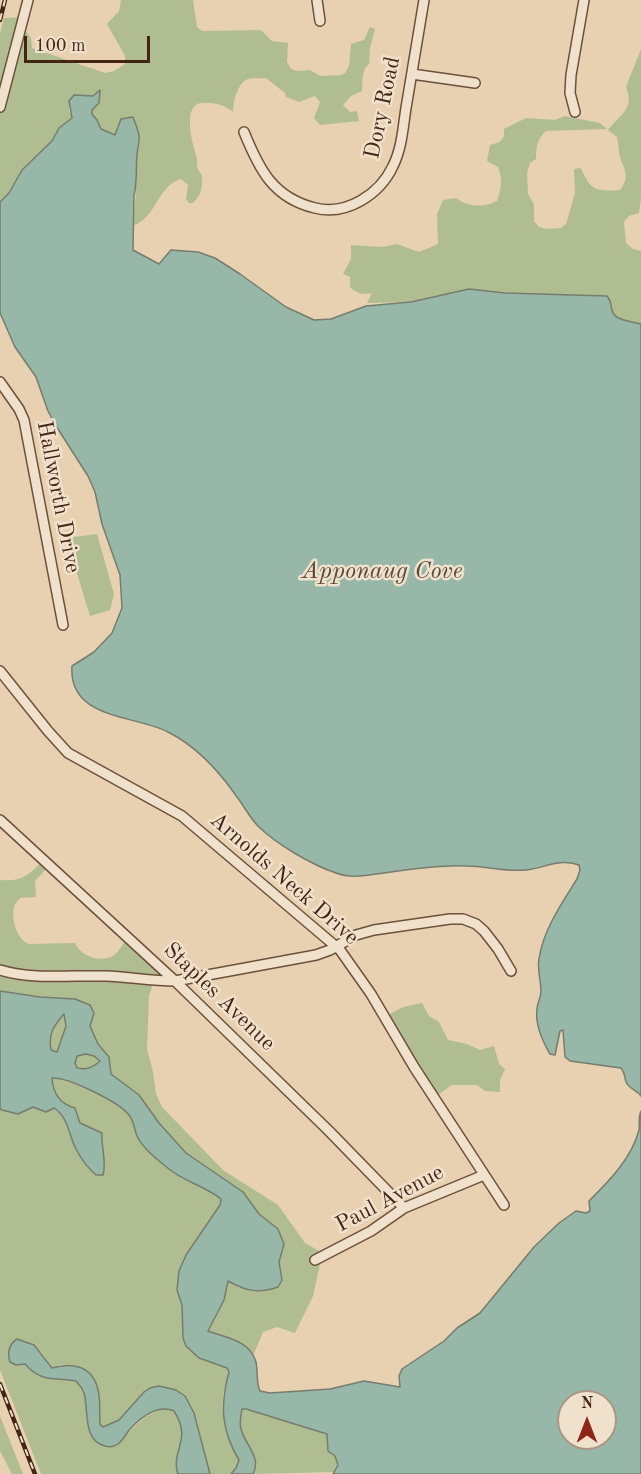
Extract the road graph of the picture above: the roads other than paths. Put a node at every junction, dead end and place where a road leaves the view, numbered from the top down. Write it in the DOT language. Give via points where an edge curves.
graph roads {
  1 [pos="28,0"];
  2 [pos="317,0"];
  3 [pos="423,0"];
  4 [pos="584,0"];
  5 [pos="320,21"];
  6 [pos="412,74"];
  7 [pos="475,83"];
  8 [pos="0,107"];
  9 [pos="575,112"];
  10 [pos="244,132"];
  11 [pos="0,382"];
  12 [pos="63,626"];
  13 [pos="0,671"];
  14 [pos="0,820"];
  15 [pos="336,946"];
  16 [pos="0,970"];
  17 [pos="511,971"];
  18 [pos="175,981"];
  19 [pos="484,1174"];
  20 [pos="504,1205"];
  21 [pos="404,1208"];
  22 [pos="315,1260"];
  1 -- 8 [label="street"];
  2 -- 5 [label="street"];
  3 -- 6 [label="street, Dory Road"];
  4 -- 9 [label="street" via="570,84"];
  6 -- 7 [label="street"];
  6 -- 10 [label="street, Dory Road" via="394,165 374,191 345,208 319,209 280,191 260,169"];
  11 -- 12 [label="street, Hallworth Drive" via="24,420"];
  13 -- 15 [label="street, Arnolds Neck Drive" via="68,753 182,816"];
  14 -- 18 [label="street, Staples Avenue"];
  15 -- 17 [label="street" via="374,930 463,919 484,931"];
  15 -- 18 [label="street" via="305,957"];
  15 -- 19 [label="street, Arnolds Neck Drive" via="371,994"];
  16 -- 18 [label="street"];
  18 -- 21 [label="street, Staples Avenue"];
  19 -- 20 [label="street, Arnolds Neck Drive"];
  19 -- 21 [label="street, Paul Avenue"];
  21 -- 22 [label="street, Paul Avenue" via="371,1231"];
}
